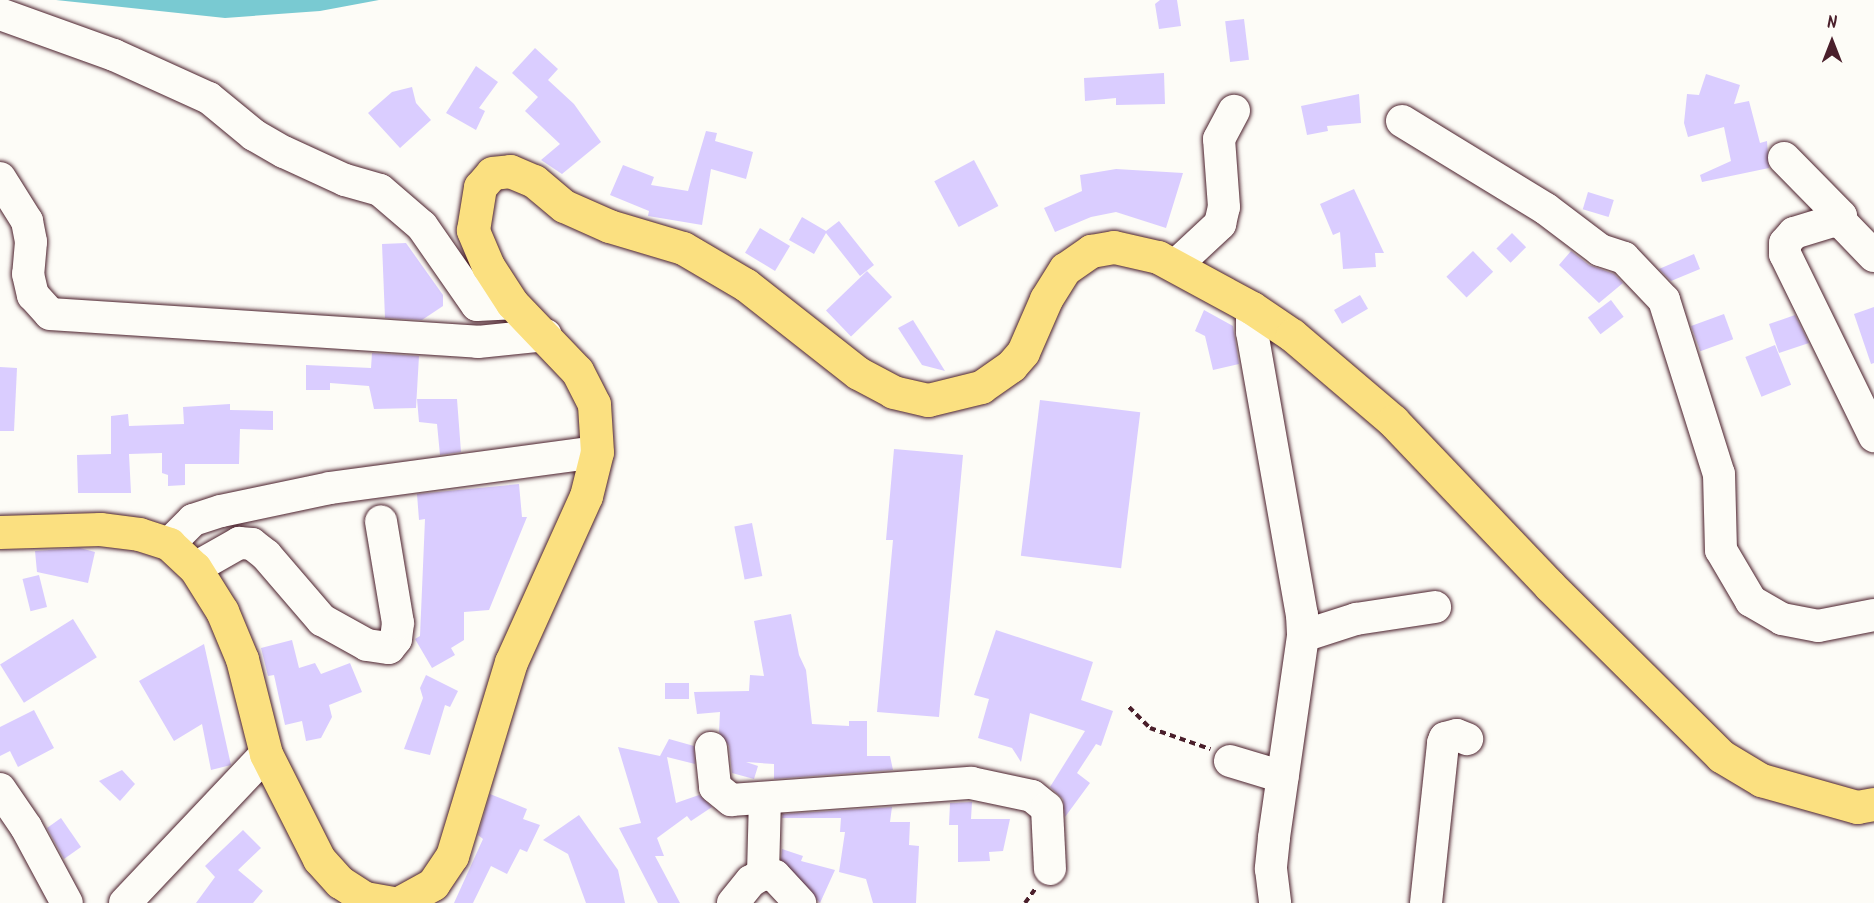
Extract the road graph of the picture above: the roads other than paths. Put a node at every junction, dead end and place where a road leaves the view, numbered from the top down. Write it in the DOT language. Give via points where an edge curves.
graph roads {
  1 [pos="0,14"];
  2 [pos="1234,111"];
  3 [pos="1402,121"];
  4 [pos="1784,158"];
  5 [pos="0,178"];
  6 [pos="13,221"];
  7 [pos="1842,223"];
  8 [pos="1874,256"];
  9 [pos="1175,266"];
  10 [pos="512,303"];
  11 [pos="1252,308"];
  12 [pos="546,335"];
  13 [pos="1874,436"];
  14 [pos="597,452"];
  15 [pos="381,521"];
  16 [pos="0,532"];
  17 [pos="169,544"];
  18 [pos="195,568"];
  19 [pos="1435,607"];
  20 [pos="1874,615"];
  21 [pos="1303,636"];
  22 [pos="1467,739"];
  23 [pos="711,748"];
  24 [pos="266,754"];
  25 [pos="1230,761"];
  26 [pos="1283,777"];
  27 [pos="0,789"];
  28 [pos="765,798"];
  29 [pos="1868,811"];
  30 [pos="1050,869"];
  31 [pos="764,874"];
  32 [pos="67,903"];
  33 [pos="125,903"];
  34 [pos="392,903"];
  35 [pos="399,903"];
  36 [pos="733,903"];
  37 [pos="800,903"];
  38 [pos="1275,903"];
  39 [pos="1426,903"];
  1 -- 10 [label="street" via="114,55 209,98 254,135 284,152 345,180 380,190 422,226 477,305"];
  2 -- 9 [label="street" via="1219,139 1224,207 1220,224"];
  3 -- 20 [label="street" via="1546,209 1600,250 1624,258 1664,300 1719,474 1721,550 1751,601 1782,619 1818,626"];
  4 -- 7 [label="street" via="1841,216"];
  5 -- 6 [label="street"];
  6 -- 12 [label="street" via="31,242 28,274 33,295 50,314 478,342"];
  7 -- 8 [label="street"];
  7 -- 13 [label="street" via="1833,221 1794,233 1785,243 1785,254"];
  9 -- 10 [label="main road" via="1136,249 1091,251 1065,269 1046,299 1023,352 1011,366 981,387 928,400 893,392 858,373 746,285 683,249 609,226 573,210 534,181 510,171 492,173 480,187 473,230 488,266"];
  9 -- 11 [label="main road"];
  10 -- 12 [label="main road"];
  11 -- 21 [label="street" via="1252,332 1293,552"];
  11 -- 29 [label="main road" via="1292,335 1393,421 1549,585 1721,756 1761,780"];
  12 -- 14 [label="main road" via="576,371 594,404"];
  14 -- 17 [label="street" via="330,488 242,506 193,520"];
  14 -- 35 [label="main road" via="586,496 511,662 452,856 433,884"];
  15 -- 18 [label="street" via="398,623 396,639 389,648 367,645 322,620 252,544 239,543"];
  16 -- 17 [label="main road" via="100,529 139,534"];
  17 -- 18 [label="main road"];
  18 -- 24 [label="main road" via="222,610 242,659"];
  19 -- 21 [label="street" via="1356,619"];
  21 -- 26 [label="street"];
  22 -- 39 [label="street" via="1456,735 1445,738 1443,743"];
  23 -- 28 [label="street" via="715,787 720,792 731,800"];
  24 -- 33 [label="street"];
  24 -- 34 [label="main road" via="319,859 340,882 365,898"];
  25 -- 26 [label="street"];
  26 -- 38 [label="street" via="1271,869"];
  27 -- 32 [label="street" via="27,827"];
  28 -- 30 [label="street" via="971,783 1010,790 1039,800 1047,807"];
  28 -- 31 [label="street"];
  31 -- 36 [label="street" via="751,881"];
  31 -- 37 [label="street" via="775,876"];
}
